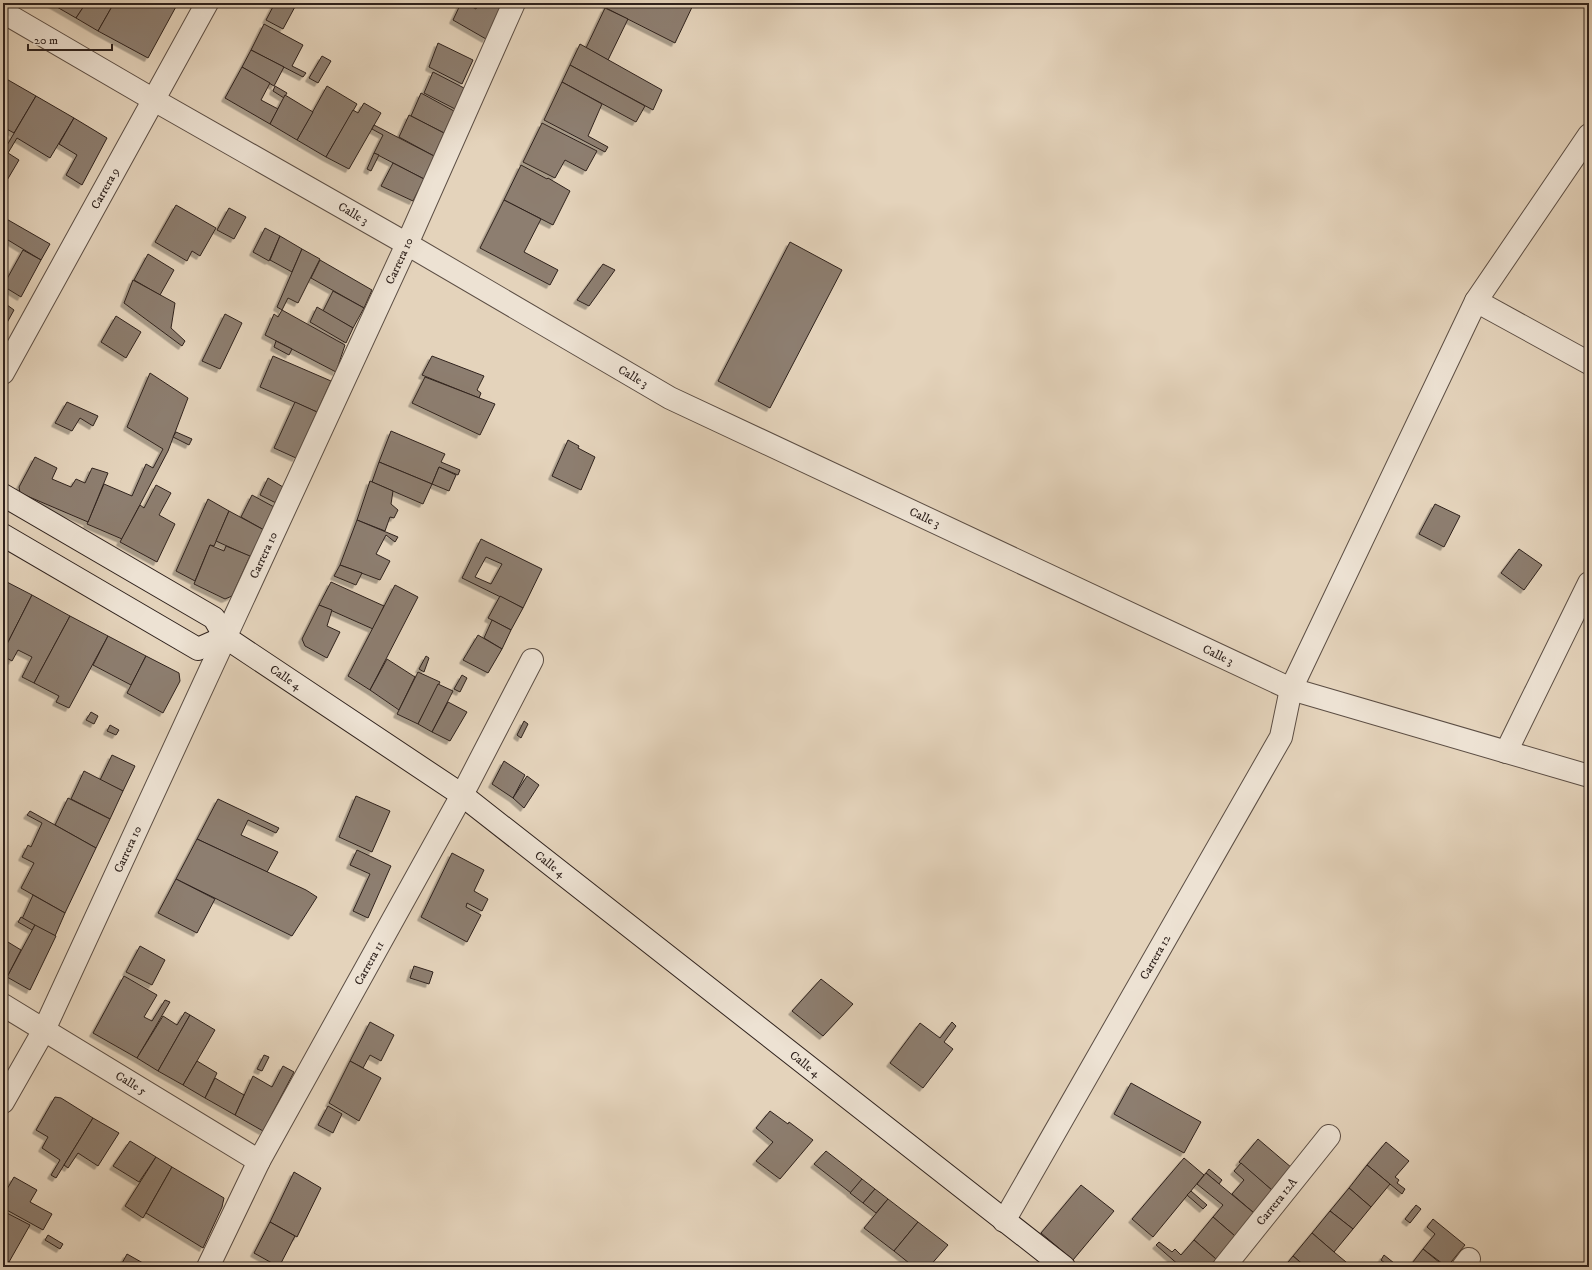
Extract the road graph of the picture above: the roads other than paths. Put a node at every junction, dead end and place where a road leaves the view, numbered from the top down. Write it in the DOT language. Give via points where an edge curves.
graph roads {
  1 [pos="207,3"];
  2 [pos="514,3"];
  3 [pos="3,12"];
  4 [pos="154,100"];
  5 [pos="1589,135"];
  6 [pos="407,244"];
  7 [pos="1476,301"];
  8 [pos="1589,363"];
  9 [pos="3,373"];
  10 [pos="3,495"];
  11 [pos="3,535"];
  12 [pos="1589,584"];
  13 [pos="225,637"];
  14 [pos="532,660"];
  15 [pos="1291,689"];
  16 [pos="1506,752"];
  17 [pos="1589,776"];
  18 [pos="462,795"];
  19 [pos="3,1006"];
  20 [pos="44,1030"];
  21 [pos="3,1102"];
  22 [pos="1329,1136"];
  23 [pos="260,1161"];
  24 [pos="1004,1221"];
  25 [pos="208,1267"];
  26 [pos="1064,1267"];
  27 [pos="1224,1267"];
  1 -- 4 [label="street, Carrera 9"];
  2 -- 6 [label="street, Carrera 10"];
  3 -- 4 [label="street, Calle 3"];
  4 -- 6 [label="street, Calle 3"];
  4 -- 9 [label="street, Carrera 9"];
  5 -- 7 [label="street, Carrera 12"];
  6 -- 13 [label="street, Carrera 10"];
  6 -- 15 [label="street, Calle 3" via="670,398"];
  7 -- 8 [label="street"];
  7 -- 15 [label="street, Carrera 12"];
  10 -- 13 [label="street" via="214,618"];
  11 -- 13 [label="street" via="198,650"];
  12 -- 16 [label="street"];
  13 -- 18 [label="street, Calle 4"];
  13 -- 20 [label="street, Carrera 10"];
  14 -- 18 [label="street, Carrera 11"];
  15 -- 16 [label="street, Calle 3"];
  15 -- 24 [label="street, Carrera 12" via="1281,737"];
  16 -- 17 [label="street, Calle 3"];
  18 -- 23 [label="street, Carrera 11"];
  18 -- 24 [label="street, Calle 4"];
  19 -- 20 [label="street, Calle 5"];
  20 -- 21 [label="street, Carrera 10"];
  20 -- 23 [label="street, Calle 5"];
  22 -- 27 [label="street, Carrera 12A"];
  23 -- 25 [label="street, Carrera 11"];
  24 -- 26 [label="street, Calle 4"];
}
